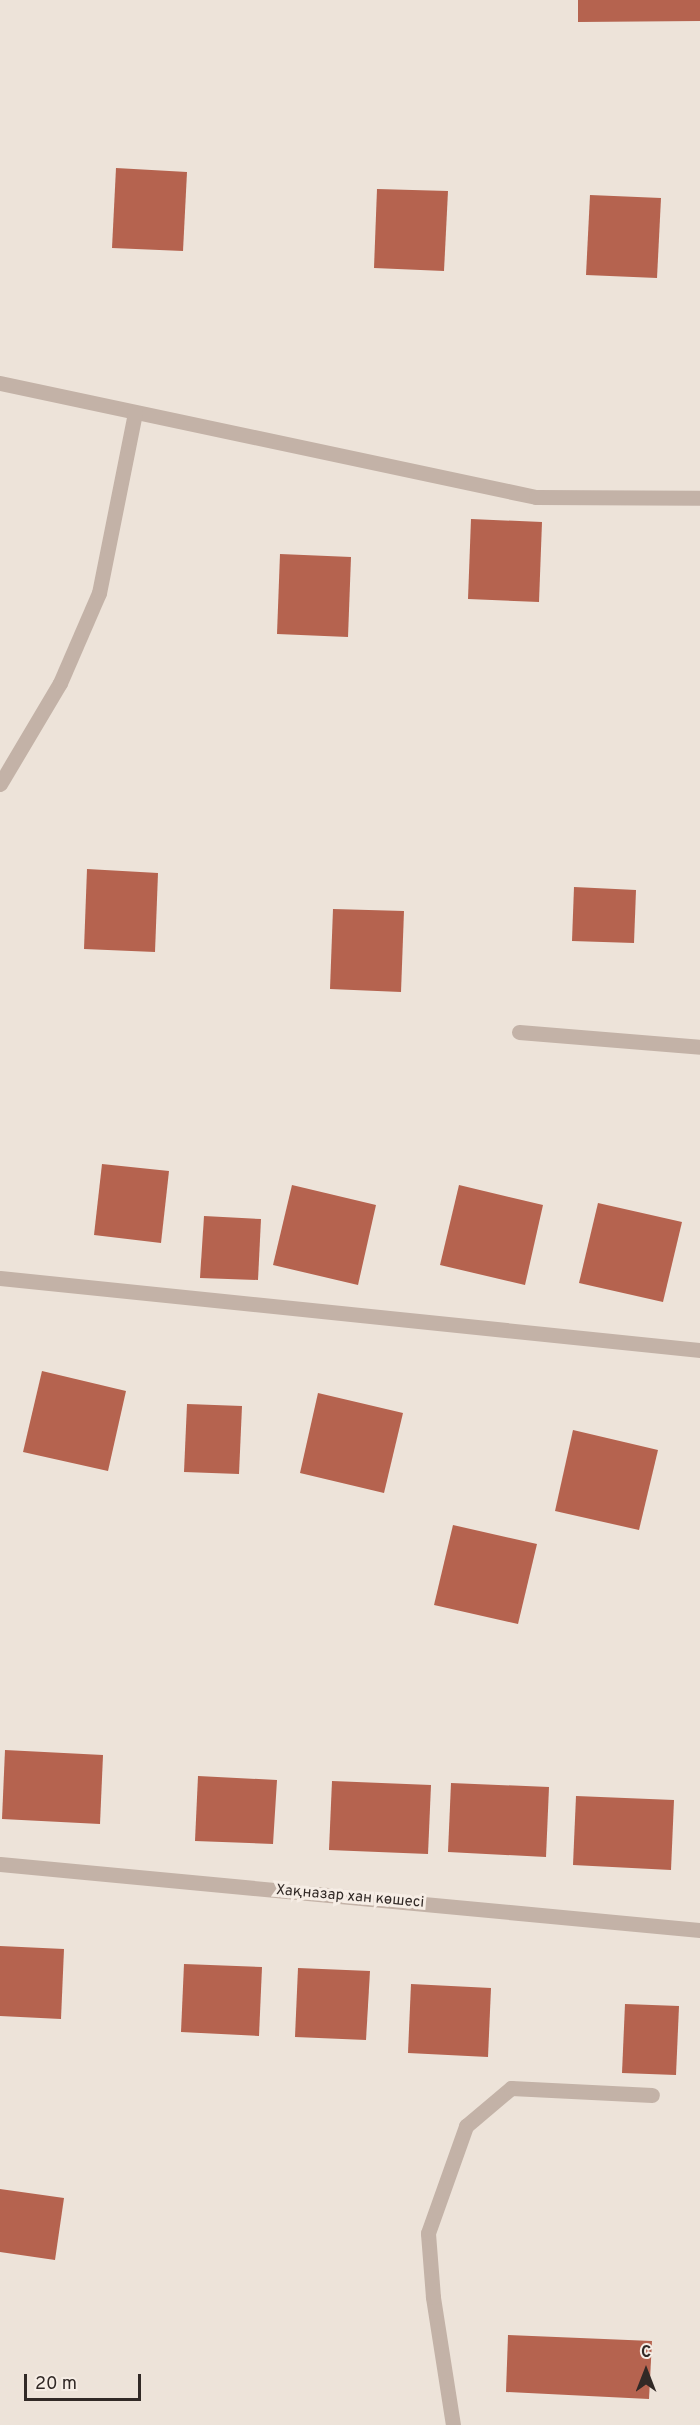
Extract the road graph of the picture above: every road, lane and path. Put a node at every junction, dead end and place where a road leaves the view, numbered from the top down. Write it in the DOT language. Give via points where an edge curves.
graph roads {
  1 [pos="0,383"];
  2 [pos="135,413"];
  3 [pos="700,498"];
  4 [pos="0,784"];
  5 [pos="519,1032"];
  6 [pos="700,1047"];
  7 [pos="0,1278"];
  8 [pos="700,1350"];
  9 [pos="0,1864"];
  10 [pos="700,1930"];
  11 [pos="652,2095"];
  12 [pos="453,2425"];
  1 -- 2 [label="street"];
  2 -- 3 [label="street" via="536,497"];
  2 -- 4 [label="street" via="99,593 60,683"];
  5 -- 6 [label="street"];
  7 -- 8 [label="street"];
  9 -- 10 [label="street, Хақназар хан көшесі"];
  11 -- 12 [label="street" via="511,2088 466,2126 428,2233 433,2297"];
}
